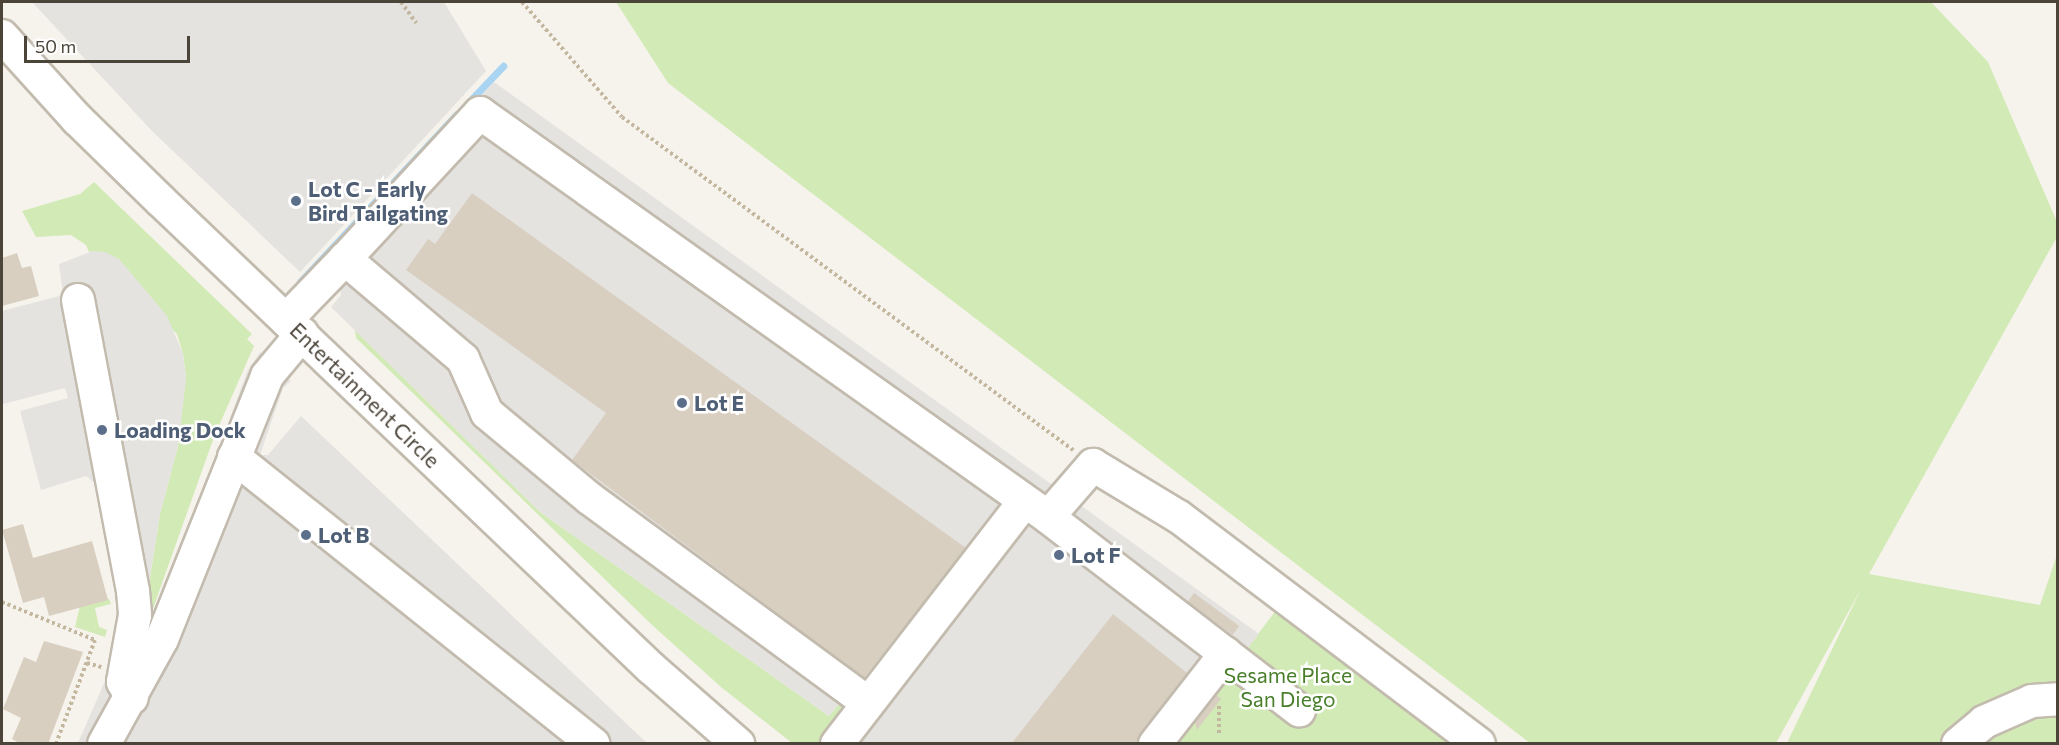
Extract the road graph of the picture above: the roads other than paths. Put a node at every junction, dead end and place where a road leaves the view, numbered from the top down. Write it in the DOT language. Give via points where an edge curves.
graph roads {
  1 [pos="2,36"];
  2 [pos="345,258"];
  3 [pos="78,300"];
  4 [pos="294,327"];
  5 [pos="234,457"];
  6 [pos="1036,510"];
  7 [pos="1226,653"];
  8 [pos="132,698"];
  9 [pos="2058,699"];
  10 [pos="868,704"];
  11 [pos="1299,710"];
  12 [pos="104,744"];
  13 [pos="593,744"];
  14 [pos="738,744"];
  15 [pos="837,744"];
  16 [pos="1155,744"];
  17 [pos="1479,744"];
  18 [pos="1958,744"];
  1 -- 4 [label="street, Entertainment Circle" via="77,119"];
  2 -- 4 [label="street"];
  2 -- 6 [label="street" via="480,113"];
  2 -- 10 [label="street" via="463,359 487,413 589,498"];
  3 -- 8 [label="street" via="133,591 135,615 123,682"];
  4 -- 5 [label="street" via="267,376"];
  4 -- 14 [label="street, Entertainment Circle" via="651,668"];
  5 -- 8 [label="street" via="173,614"];
  5 -- 13 [label="street"];
  6 -- 7 [label="street"];
  6 -- 10 [label="street"];
  6 -- 17 [label="street" via="1093,465 1179,517"];
  7 -- 11 [label="street"];
  7 -- 16 [label="street"];
  8 -- 12 [label="street"];
  9 -- 18 [label="street" via="2032,701 1984,722"];
  10 -- 15 [label="street"];
}
